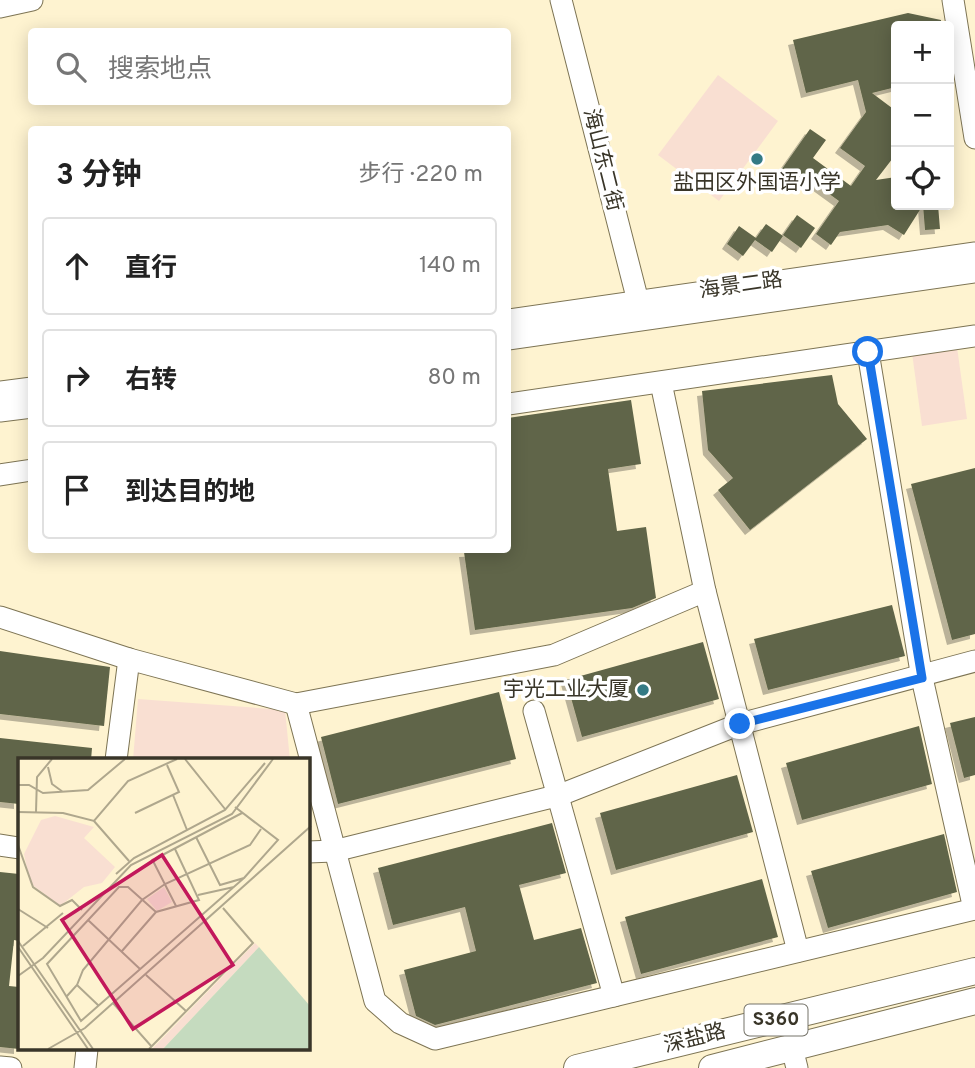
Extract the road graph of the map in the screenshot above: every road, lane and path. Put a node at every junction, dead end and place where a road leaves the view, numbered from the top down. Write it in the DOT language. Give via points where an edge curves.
graph roads {
  1 [pos="32,0"];
  2 [pos="561,0"];
  3 [pos="953,0"];
  4 [pos="0,7"];
  5 [pos="975,138"];
  6 [pos="975,253"];
  7 [pos="975,272"];
  8 [pos="641,310"];
  9 [pos="511,320"];
  10 [pos="975,336"];
  11 [pos="511,338"];
  12 [pos="868,352"];
  13 [pos="660,383"];
  14 [pos="28,388"];
  15 [pos="0,392"];
  16 [pos="511,404"];
  17 [pos="28,408"];
  18 [pos="0,411"];
  19 [pos="28,471"];
  20 [pos="0,475"];
  21 [pos="705,591"];
  22 [pos="0,617"];
  23 [pos="129,659"];
  24 [pos="975,661"];
  25 [pos="922,678"];
  26 [pos="296,704"];
  27 [pos="534,711"];
  28 [pos="740,724"];
  29 [pos="116,758"];
  30 [pos="310,758"];
  31 [pos="310,758"];
  32 [pos="560,795"];
  33 [pos="0,845"];
  34 [pos="18,848"];
  35 [pos="334,851"];
  36 [pos="310,852"];
  37 [pos="974,909"];
  38 [pos="799,951"];
  39 [pos="975,971"];
  40 [pos="614,996"];
  41 [pos="975,1001"];
  42 [pos="87,1050"];
  43 [pos="795,1058"];
  44 [pos="0,1067"];
  45 [pos="11,1068"];
  46 [pos="85,1068"];
  47 [pos="577,1068"];
  48 [pos="712,1068"];
  1 -- 4 [label="street"];
  2 -- 8 [label="street, 海山东二街"];
  3 -- 5 [label="street"];
  6 -- 8 [label="street, 海景二路"];
  7 -- 8 [label="street, 海景二路"];
  8 -- 9 [label="street, 海景二路"];
  8 -- 11 [label="street, 海景二路"];
  10 -- 12 [label="street"];
  12 -- 13 [label="street"];
  12 -- 25 [label="street"];
  13 -- 16 [label="street"];
  13 -- 21 [label="street"];
  14 -- 15 [label="street"];
  17 -- 18 [label="street"];
  19 -- 20 [label="street"];
  21 -- 26 [label="street" via="554,655"];
  21 -- 28 [label="street"];
  22 -- 23 [label="street"];
  23 -- 26 [label="street"];
  23 -- 29 [label="street"];
  24 -- 25 [label="street"];
  25 -- 28 [label="street"];
  25 -- 37 [label="street"];
  26 -- 31 [label="street"];
  27 -- 32 [label="street"];
  28 -- 32 [label="street"];
  28 -- 38 [label="street"];
  30 -- 35 [label="street"];
  32 -- 35 [label="street"];
  32 -- 40 [label="street"];
  33 -- 34 [label="street"];
  35 -- 36 [label="street"];
  35 -- 40 [label="street" via="374,1001 400,1023 435,1039"];
  37 -- 38 [label="street"];
  38 -- 40 [label="street"];
  39 -- 47 [label="main road, 深盐路 / S360"];
  41 -- 43 [label="main road, 深盐路 / S360"];
  42 -- 46 [label="street"];
  43 -- 48 [label="main road, 深盐路 / S360"];
  44 -- 45 [label="street"];
}
